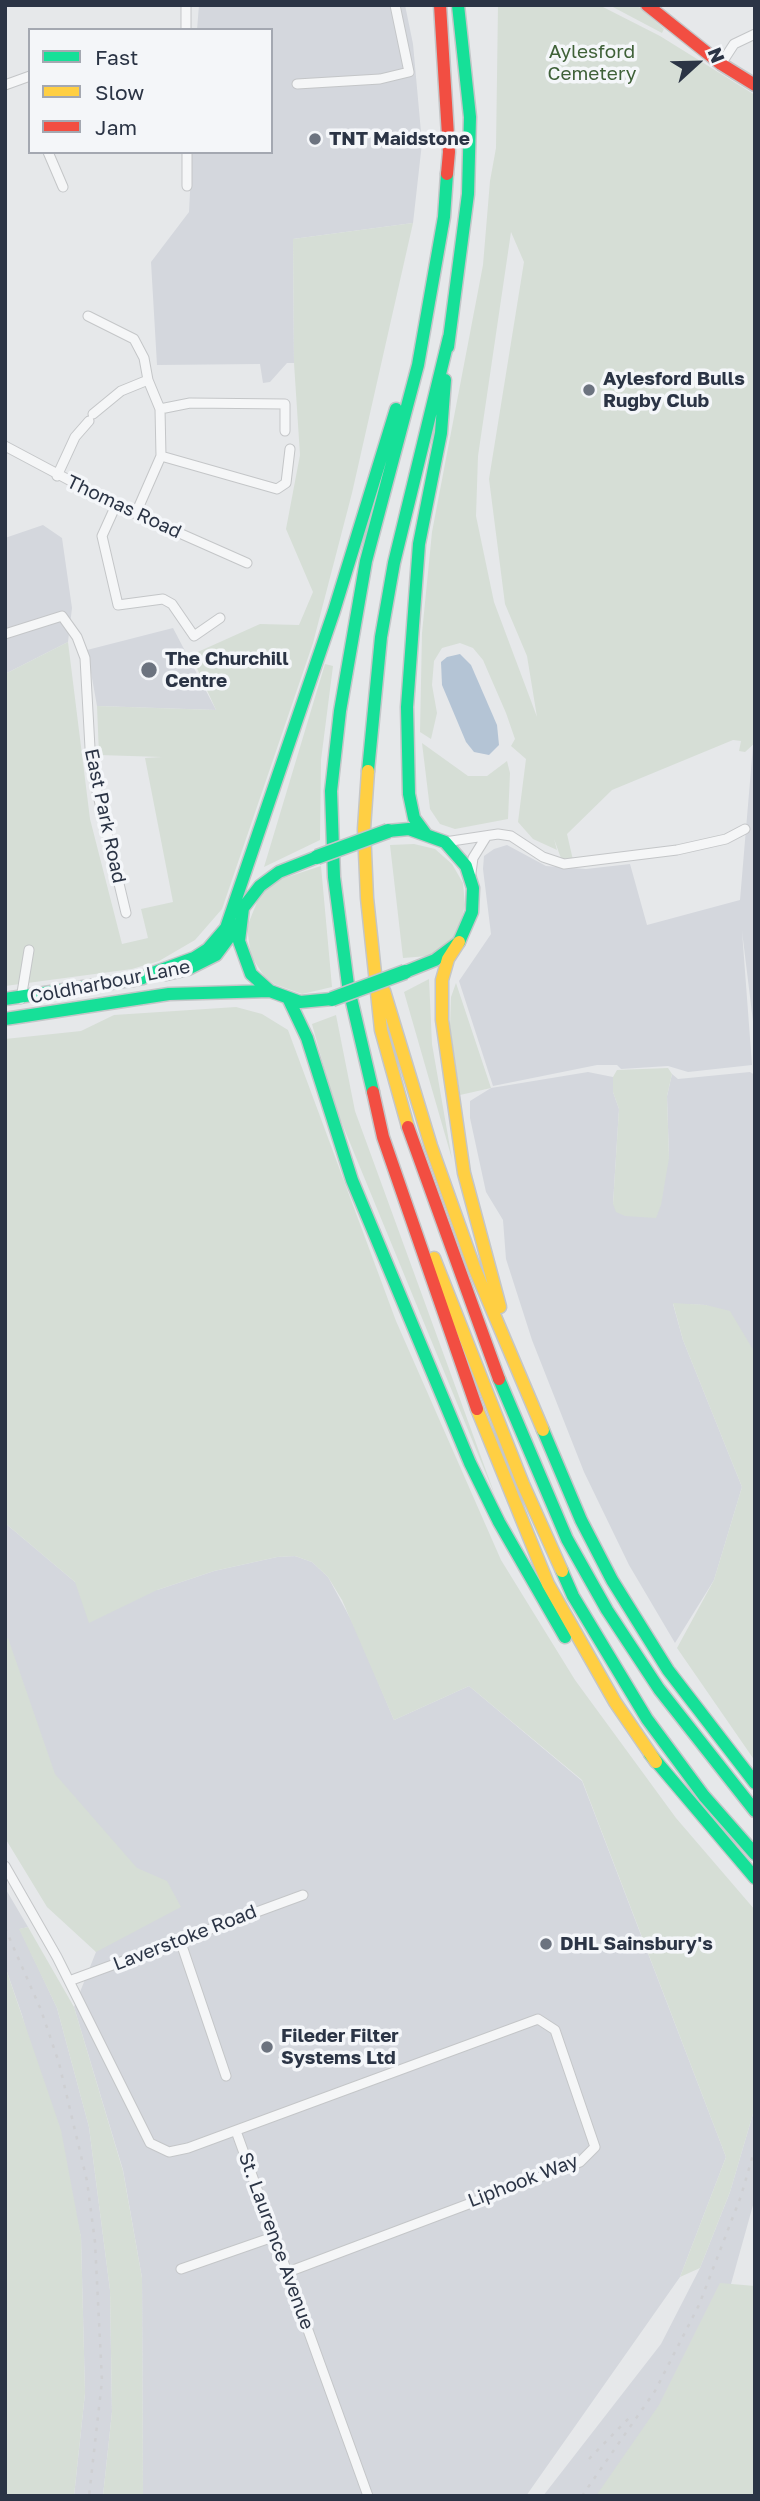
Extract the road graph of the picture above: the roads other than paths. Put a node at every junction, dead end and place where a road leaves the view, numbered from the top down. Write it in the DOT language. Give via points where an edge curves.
graph roads {
  1 [pos="186,5"];
  2 [pos="395,5"];
  3 [pos="647,5"];
  4 [pos="440,8"];
  5 [pos="458,9"];
  6 [pos="186,28"];
  7 [pos="755,34"];
  8 [pos="721,64"];
  9 [pos="28,77"];
  10 [pos="298,84"];
  11 [pos="5,85"];
  12 [pos="755,85"];
  13 [pos="49,154"];
  14 [pos="187,154"];
  15 [pos="187,186"];
  16 [pos="63,187"];
  17 [pos="428,314"];
  18 [pos="88,316"];
  19 [pos="449,337"];
  20 [pos="148,380"];
  21 [pos="160,409"];
  22 [pos="285,431"];
  23 [pos="5,446"];
  24 [pos="290,449"];
  25 [pos="161,456"];
  26 [pos="57,476"];
  27 [pos="116,505"];
  28 [pos="136,513"];
  29 [pos="247,563"];
  30 [pos="220,618"];
  31 [pos="5,634"];
  32 [pos="746,829"];
  33 [pos="425,833"];
  34 [pos="486,837"];
  35 [pos="445,842"];
  36 [pos="251,863"];
  37 [pos="470,875"];
  38 [pos="243,908"];
  39 [pos="126,913"];
  40 [pos="239,924"];
  41 [pos="458,942"];
  42 [pos="29,950"];
  43 [pos="372,955"];
  44 [pos="134,980"];
  45 [pos="270,991"];
  46 [pos="5,999"];
  47 [pos="21,999"];
  48 [pos="289,1000"];
  49 [pos="5,1019"];
  50 [pos="360,1044"];
  51 [pos="552,1456"];
  52 [pos="656,1762"];
  53 [pos="755,1783"];
  54 [pos="755,1811"];
  55 [pos="755,1854"];
  56 [pos="5,1866"];
  57 [pos="755,1878"];
  58 [pos="303,1895"];
  59 [pos="180,1940"];
  60 [pos="69,1981"];
  61 [pos="226,2076"];
  62 [pos="236,2131"];
  63 [pos="273,2237"];
  64 [pos="181,2269"];
  65 [pos="288,2272"];
  66 [pos="368,2496"];
  1 -- 6 [label="street"];
  2 -- 10 [label="street" via="409,72 380,79"];
  3 -- 8 [label="main road"];
  4 -- 17 [label="main road" via="449,152"];
  5 -- 19 [label="main road" via="470,117 468,194"];
  7 -- 8 [label="street" via="734,44"];
  8 -- 12 [label="main road"];
  9 -- 11 [label="street"];
  13 -- 16 [label="street"];
  14 -- 15 [label="street"];
  17 -- 36 [label="main road"];
  17 -- 50 [label="main road" via="366,561 331,791 334,877"];
  18 -- 20 [label="street" via="134,339"];
  19 -- 33 [label="main road" via="441,433 419,544 407,707 410,794 414,818"];
  19 -- 43 [label="main road" via="413,476 381,637 364,829"];
  20 -- 21 [label="street"];
  20 -- 26 [label="street" via="121,391 91,417 75,437"];
  21 -- 22 [label="street" via="190,403 285,404"];
  21 -- 25 [label="street"];
  23 -- 26 [label="street, Thomas Road"];
  24 -- 25 [label="street" via="286,483 278,489"];
  25 -- 28 [label="street"];
  26 -- 27 [label="street, Thomas Road"];
  27 -- 28 [label="street, Thomas Road"];
  27 -- 30 [label="street" via="102,536 118,605 163,599 172,604 194,636"];
  28 -- 29 [label="street, Thomas Road"];
  31 -- 39 [label="street, East Park Road" via="62,616 77,637 85,658 91,766"];
  32 -- 34 [label="street" via="726,839 677,850 564,864 543,857 511,836"];
  33 -- 35 [label="main road"];
  33 -- 38 [label="main road, bridge" via="388,831 317,857 269,878"];
  34 -- 35 [label="street"];
  34 -- 37 [label="street" via="473,858"];
  35 -- 37 [label="main road"];
  36 -- 38 [label="main road"];
  36 -- 44 [label="main road" via="226,928 208,949"];
  37 -- 41 [label="main road" via="472,912"];
  38 -- 40 [label="main road"];
  40 -- 44 [label="main road, Coldharbour Lane" via="225,946 204,963"];
  40 -- 45 [label="main road" via="245,964"];
  41 -- 48 [label="main road, bridge" via="435,960 332,999 311,1003"];
  41 -- 51 [label="main road" via="445,968 441,1006 464,1173 499,1303"];
  42 -- 47 [label="street"];
  43 -- 51 [label="main road" via="474,1267"];
  43 -- 54 [label="main road" via="381,1030 399,1101 502,1388 567,1538 659,1689"];
  44 -- 47 [label="main road, Coldharbour Lane"];
  45 -- 48 [label="main road"];
  45 -- 49 [label="main road, Coldharbour Lane" via="147,996"];
  46 -- 47 [label="main road, Coldharbour Lane"];
  48 -- 52 [label="main road" via="304,1030 352,1180 470,1463 532,1583 584,1668"];
  50 -- 52 [label="main road" via="409,1217 524,1530 576,1636"];
  50 -- 55 [label="main road" via="405,1184 523,1484 573,1595 647,1719"];
  51 -- 53 [label="main road" via="640,1627 699,1714"];
  52 -- 57 [label="main road"];
  56 -- 60 [label="street, St. Laurence Avenue"];
  58 -- 59 [label="street, Laverstoke Road"];
  59 -- 60 [label="street, Laverstoke Road"];
  59 -- 61 [label="street"];
  60 -- 62 [label="street, St. Laurence Avenue" via="150,2143 169,2152"];
  62 -- 63 [label="street, St. Laurence Avenue"];
  62 -- 65 [label="street, Liphook Way" via="538,2019 555,2030 595,2147 580,2162"];
  63 -- 64 [label="street"];
  63 -- 65 [label="street, St. Laurence Avenue"];
  65 -- 66 [label="street, St. Laurence Avenue"];
}
